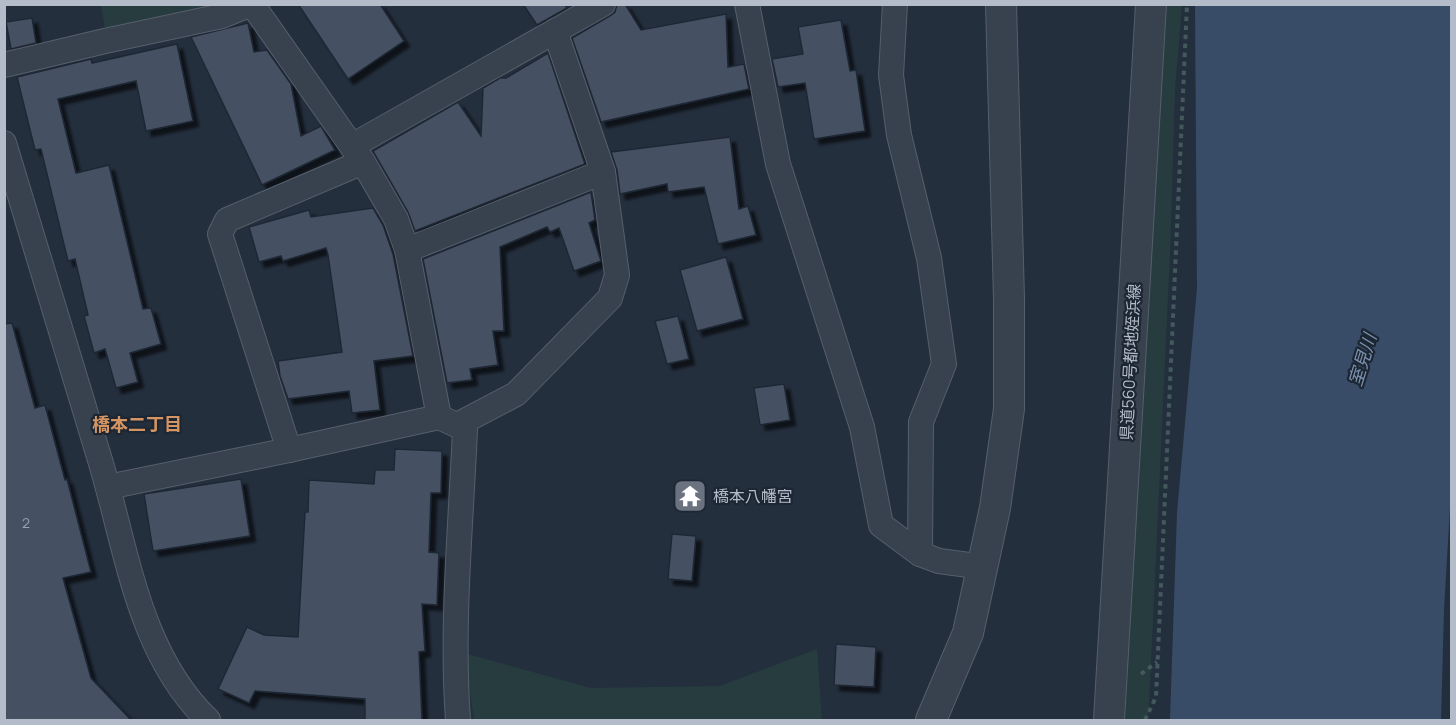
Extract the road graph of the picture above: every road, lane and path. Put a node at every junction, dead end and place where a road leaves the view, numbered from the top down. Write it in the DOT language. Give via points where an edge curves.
graph roads {
  1 [pos="251,4"];
  2 [pos="603,4"];
  3 [pos="747,4"];
  4 [pos="895,4"];
  5 [pos="1001,4"];
  6 [pos="1151,4"];
  7 [pos="1186,4"];
  8 [pos="555,31"];
  9 [pos="4,65"];
  10 [pos="4,143"];
  11 [pos="357,154"];
  12 [pos="603,172"];
  13 [pos="407,250"];
  14 [pos="448,421"];
  15 [pos="289,450"];
  16 [pos="108,487"];
  17 [pos="920,554"];
  18 [pos="984,567"];
  19 [pos="208,720"];
  20 [pos="458,720"];
  21 [pos="931,720"];
  22 [pos="1109,720"];
  23 [pos="1145,720"];
  1 -- 9 [label="street" via="222,16"];
  1 -- 11 [label="street"];
  2 -- 8 [label="street"];
  3 -- 17 [label="street" via="778,164 862,426 881,525"];
  4 -- 17 [label="street" via="891,75 899,135 929,258 944,364 921,422"];
  5 -- 18 [label="street" via="1009,409"];
  6 -- 22 [label="street, 県道560号都地姪浜線"];
  7 -- 23 [label="path" via="1156,697"];
  8 -- 11 [label="street"];
  8 -- 12 [label="street"];
  10 -- 16 [label="street"];
  11 -- 13 [label="street" via="396,219"];
  11 -- 15 [label="street" via="227,220 220,234"];
  12 -- 13 [label="street"];
  12 -- 14 [label="street" via="617,275 610,298 516,393"];
  13 -- 14 [label="street"];
  14 -- 15 [label="street"];
  14 -- 20 [label="street" via="465,429 456,635"];
  15 -- 16 [label="street"];
  16 -- 19 [label="street" via="154,643 194,708"];
  17 -- 18 [label="street" via="939,561"];
  18 -- 21 [label="street" via="968,633"];
}
